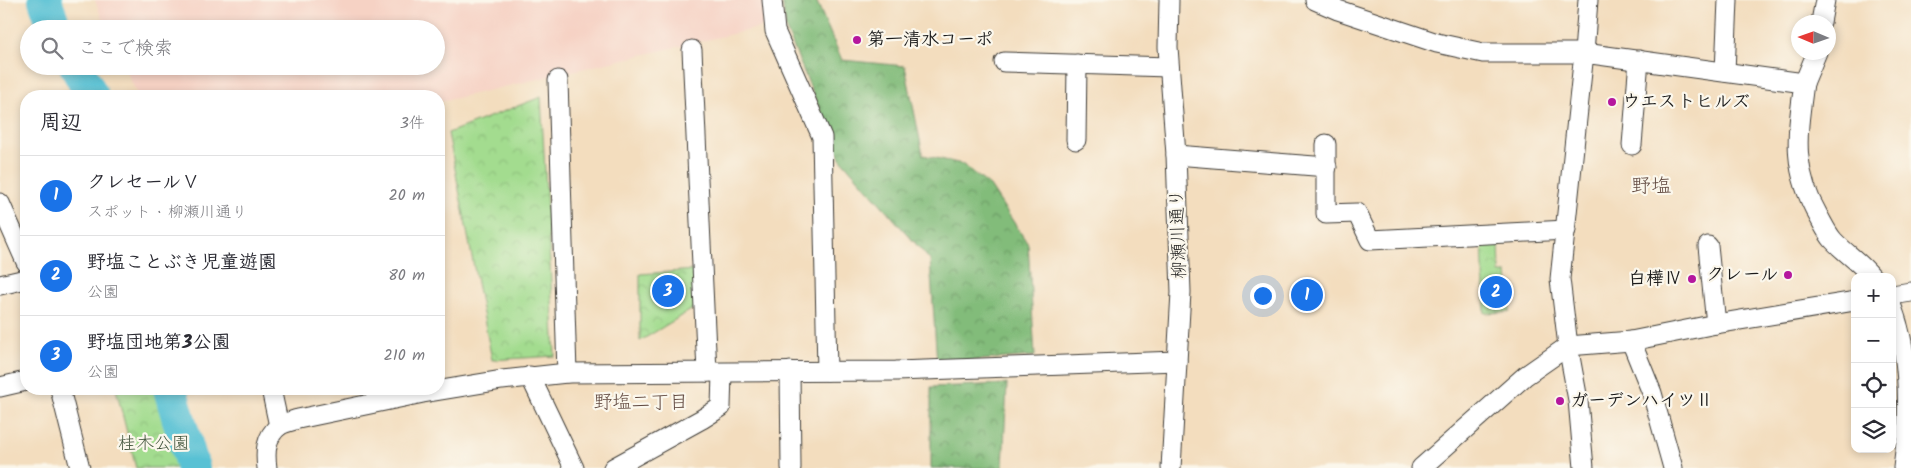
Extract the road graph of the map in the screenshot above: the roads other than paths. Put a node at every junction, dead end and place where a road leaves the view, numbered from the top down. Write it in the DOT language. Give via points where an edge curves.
graph roads {
  1 [pos="772,0"];
  2 [pos="1169,0"];
  3 [pos="1315,0"];
  4 [pos="1588,0"];
  5 [pos="1728,0"];
  6 [pos="1825,0"];
  7 [pos="1822,15"];
  8 [pos="692,50"];
  9 [pos="1584,53"];
  10 [pos="1639,60"];
  11 [pos="1814,60"];
  12 [pos="1004,62"];
  13 [pos="1077,64"];
  14 [pos="1170,67"];
  15 [pos="1725,72"];
  16 [pos="558,80"];
  17 [pos="1804,83"];
  18 [pos="1076,140"];
  19 [pos="1326,144"];
  20 [pos="1632,145"];
  21 [pos="1176,156"];
  22 [pos="1327,167"];
  23 [pos="0,203"];
  24 [pos="1566,230"];
  25 [pos="1708,246"];
  26 [pos="20,248"];
  27 [pos="1869,273"];
  28 [pos="20,280"];
  29 [pos="0,285"];
  30 [pos="1911,292"];
  31 [pos="1896,294"];
  32 [pos="1851,302"];
  33 [pos="1896,316"];
  34 [pos="1716,324"];
  35 [pos="1631,341"];
  36 [pos="1568,346"];
  37 [pos="1909,358"];
  38 [pos="1177,361"];
  39 [pos="790,371"];
  40 [pos="827,371"];
  41 [pos="715,372"];
  42 [pos="567,373"];
  43 [pos="530,376"];
  44 [pos="20,382"];
  45 [pos="0,387"];
  46 [pos="445,388"];
  47 [pos="61,395"];
  48 [pos="272,395"];
  49 [pos="405,395"];
  50 [pos="279,426"];
  51 [pos="73,467"];
  52 [pos="267,468"];
  53 [pos="574,468"];
  54 [pos="613,468"];
  55 [pos="790,468"];
  56 [pos="1171,468"];
  57 [pos="1422,468"];
  58 [pos="1584,468"];
  59 [pos="1673,468"];
  60 [pos="1903,468"];
  1 -- 40 [label="street" via="775,31 822,137"];
  2 -- 14 [label="street, 柳瀬川通り"];
  3 -- 9 [label="street" via="1437,42 1483,53"];
  4 -- 9 [label="street"];
  5 -- 15 [label="street"];
  6 -- 7 [label="street"];
  8 -- 41 [label="street"];
  9 -- 10 [label="street"];
  9 -- 24 [label="street"];
  10 -- 15 [label="street"];
  10 -- 20 [label="street"];
  11 -- 17 [label="street"];
  12 -- 13 [label="street"];
  13 -- 14 [label="street"];
  13 -- 18 [label="street"];
  14 -- 21 [label="street, 柳瀬川通り"];
  15 -- 17 [label="street"];
  16 -- 42 [label="street"];
  17 -- 27 [label="street" via="1797,135 1798,165 1814,207 1832,239"];
  19 -- 22 [label="street"];
  21 -- 22 [label="street"];
  21 -- 38 [label="street, 柳瀬川通り" via="1181,292"];
  22 -- 24 [label="street" via="1326,214 1357,212 1370,240"];
  23 -- 26 [label="street"];
  24 -- 36 [label="street" via="1560,279"];
  25 -- 34 [label="street"];
  28 -- 29 [label="street"];
  30 -- 31 [label="street"];
  32 -- 34 [label="street"];
  33 -- 37 [label="street"];
  34 -- 35 [label="street"];
  35 -- 36 [label="street"];
  35 -- 59 [label="street" via="1652,393"];
  36 -- 57 [label="street" via="1525,376"];
  36 -- 58 [label="street" via="1578,400"];
  37 -- 60 [label="street" via="1909,413"];
  38 -- 40 [label="street"];
  38 -- 56 [label="street, 柳瀬川通り"];
  39 -- 40 [label="street"];
  39 -- 41 [label="street"];
  39 -- 55 [label="street"];
  41 -- 42 [label="street"];
  41 -- 54 [label="street" via="721,407"];
  42 -- 43 [label="street"];
  43 -- 46 [label="street"];
  43 -- 53 [label="street"];
  44 -- 45 [label="street"];
  47 -- 51 [label="street"];
  48 -- 50 [label="street"];
  49 -- 50 [label="street"];
  50 -- 52 [label="street" via="264,451"];
}
